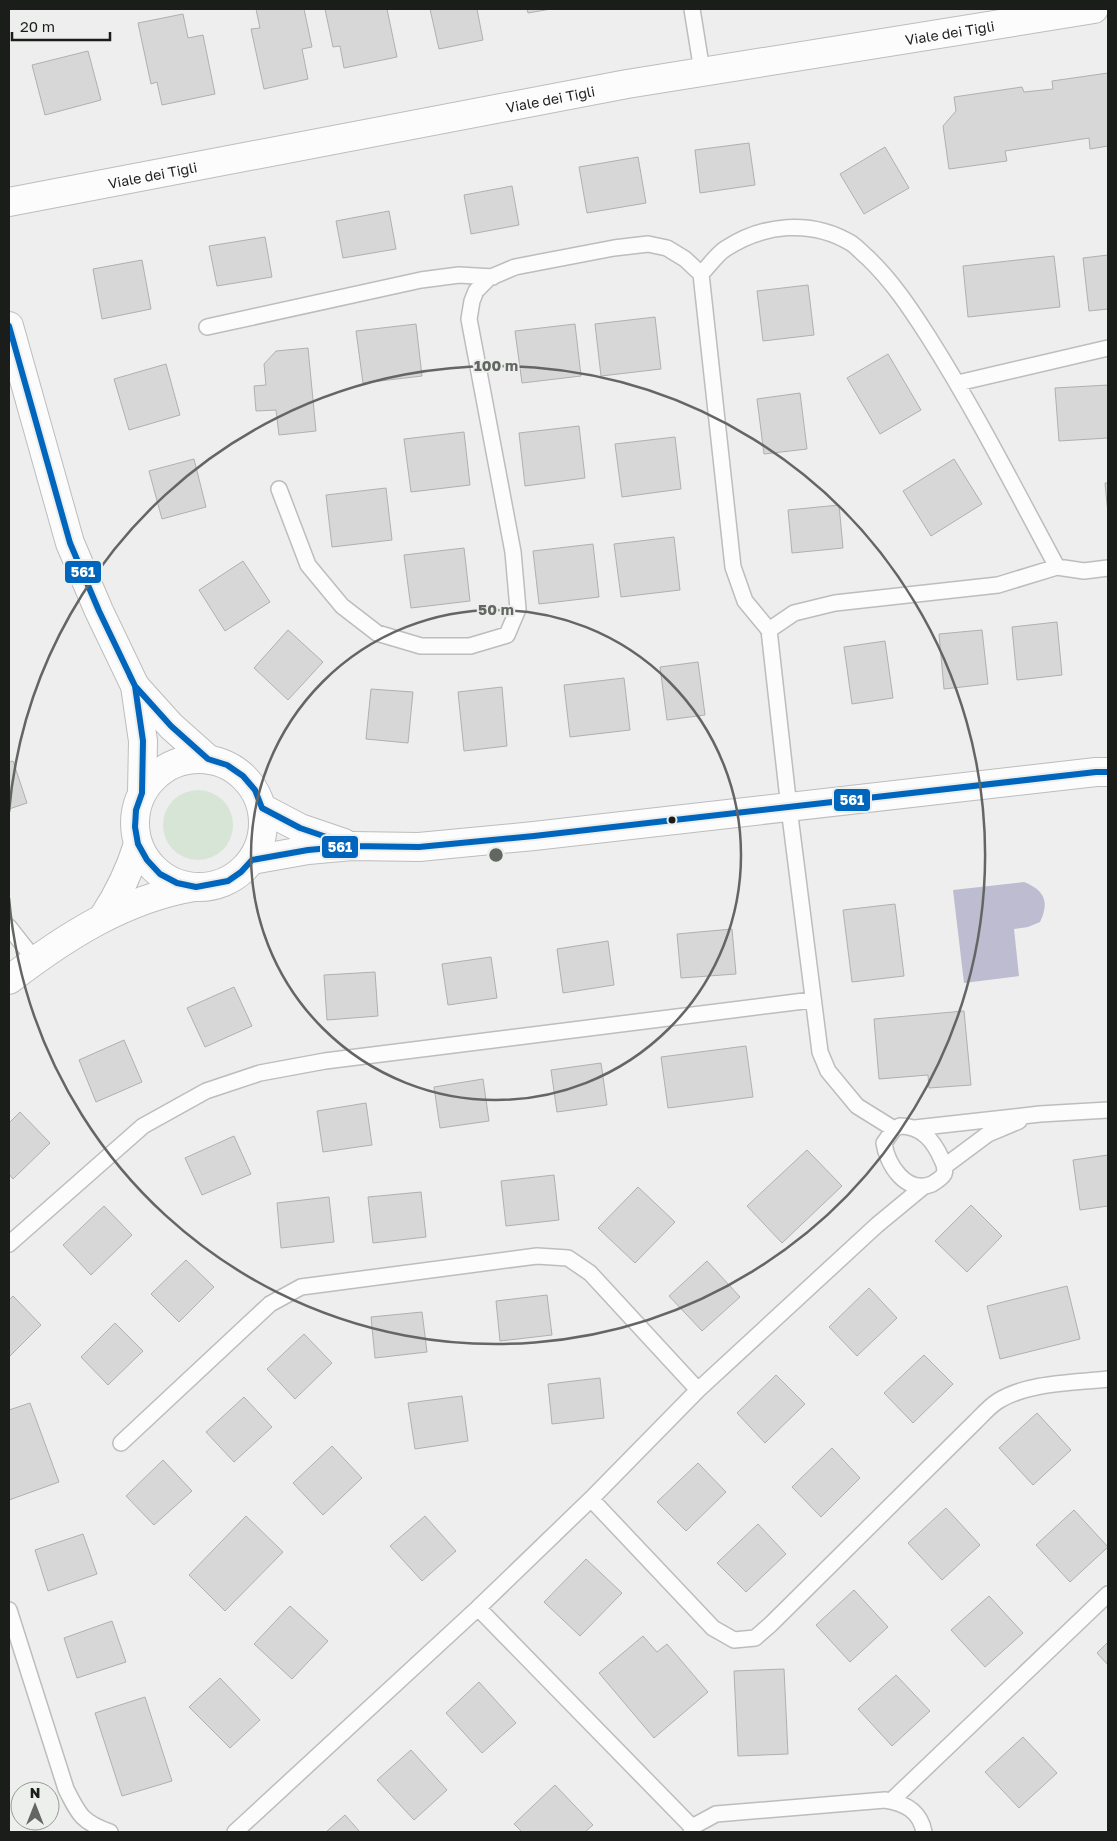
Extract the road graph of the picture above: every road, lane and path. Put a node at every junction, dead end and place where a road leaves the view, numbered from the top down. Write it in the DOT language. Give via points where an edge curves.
graph roads {
  1 [pos="692,9"];
  2 [pos="1094,9"];
  3 [pos="702,71"];
  4 [pos="9,202"];
  5 [pos="701,274"];
  6 [pos="493,277"];
  7 [pos="9,326"];
  8 [pos="207,327"];
  9 [pos="1108,348"];
  10 [pos="958,384"];
  11 [pos="279,489"];
  12 [pos="1057,567"];
  13 [pos="1108,568"];
  14 [pos="769,630"];
  15 [pos="135,686"];
  16 [pos="208,759"];
  17 [pos="1108,772"];
  18 [pos="142,794"];
  19 [pos="262,808"];
  20 [pos="788,808"];
  21 [pos="138,844"];
  22 [pos="352,846"];
  23 [pos="252,860"];
  24 [pos="196,887"];
  25 [pos="104,916"];
  26 [pos="9,927"];
  27 [pos="35,960"];
  28 [pos="9,980"];
  29 [pos="812,1000"];
  30 [pos="1108,1110"];
  31 [pos="1040,1114"];
  32 [pos="915,1128"];
  33 [pos="894,1129"];
  34 [pos="945,1166"];
  35 [pos="906,1181"];
  36 [pos="923,1187"];
  37 [pos="877,1225"];
  38 [pos="9,1244"];
  39 [pos="1108,1379"];
  40 [pos="698,1390"];
  41 [pos="121,1443"];
  42 [pos="591,1499"];
  43 [pos="1108,1594"];
  44 [pos="478,1608"];
  45 [pos="9,1610"];
  46 [pos="890,1801"];
  47 [pos="692,1830"];
  48 [pos="110,1832"];
  49 [pos="235,1832"];
  50 [pos="924,1832"];
  1 -- 3 [label="lane"];
  2 -- 3 [label="street, Viale dei Tigli"];
  3 -- 4 [label="street, Viale dei Tigli"];
  5 -- 6 [label="lane" via="667,248 648,244 515,267"];
  5 -- 10 [label="lane" via="724,250 754,235 802,226 830,233 852,244 879,268 905,300"];
  5 -- 14 [label="lane" via="733,567 745,601"];
  6 -- 8 [label="lane" via="459,275 421,280"];
  6 -- 11 [label="lane" via="476,291 469,319 513,552 518,609 506,635 470,646 421,646 377,633 342,606 308,564"];
  7 -- 15 [label="street" via="70,543"];
  9 -- 10 [label="lane"];
  10 -- 12 [label="lane"];
  12 -- 13 [label="lane"];
  12 -- 14 [label="lane" via="998,585 835,603 794,614"];
  14 -- 20 [label="lane"];
  15 -- 16 [label="street" via="171,726"];
  15 -- 18 [label="street" via="143,741"];
  16 -- 18 [label="street" via="188,759 170,766 154,777"];
  16 -- 19 [label="street" via="227,765 243,776 255,790"];
  17 -- 20 [label="street"];
  18 -- 21 [label="street" via="136,810"];
  19 -- 22 [label="street" via="300,828"];
  19 -- 23 [label="street" via="264,826"];
  20 -- 22 [label="street" via="419,847"];
  20 -- 29 [label="lane"];
  21 -- 24 [label="street" via="160,874 177,883"];
  21 -- 25 [label="street" via="126,877"];
  22 -- 23 [label="street"];
  23 -- 24 [label="street" via="228,880"];
  24 -- 25 [label="street" via="167,892"];
  25 -- 27 [label="street"];
  26 -- 27 [label="lane"];
  27 -- 28 [label="street"];
  29 -- 33 [label="lane" via="820,1052 828,1071 857,1106"];
  29 -- 38 [label="lane" via="325,1060 260,1073 206,1091 143,1126"];
  30 -- 31 [label="lane"];
  31 -- 32 [label="lane"];
  31 -- 34 [label="lane" via="988,1134"];
  32 -- 33 [label="lane" via="900,1126"];
  32 -- 34 [label="lane" via="934,1143"];
  33 -- 35 [label="lane" via="884,1143 885,1154"];
  34 -- 36 [label="lane" via="944,1174"];
  35 -- 36 [label="lane"];
  35 -- 37 [label="lane"];
  36 -- 37 [label="lane"];
  37 -- 40 [label="lane"];
  39 -- 42 [label="lane" via="1018,1391 997,1402 755,1638 734,1640 713,1628"];
  40 -- 41 [label="lane" via="590,1273 568,1258 538,1256 301,1287 270,1304"];
  40 -- 42 [label="lane"];
  42 -- 44 [label="lane"];
  43 -- 46 [label="lane"];
  44 -- 47 [label="lane"];
  44 -- 49 [label="lane"];
  45 -- 48 [label="lane" via="66,1789 78,1813 92,1826"];
  46 -- 47 [label="lane" via="716,1814"];
  46 -- 50 [label="lane" via="906,1805 917,1814"];
}
